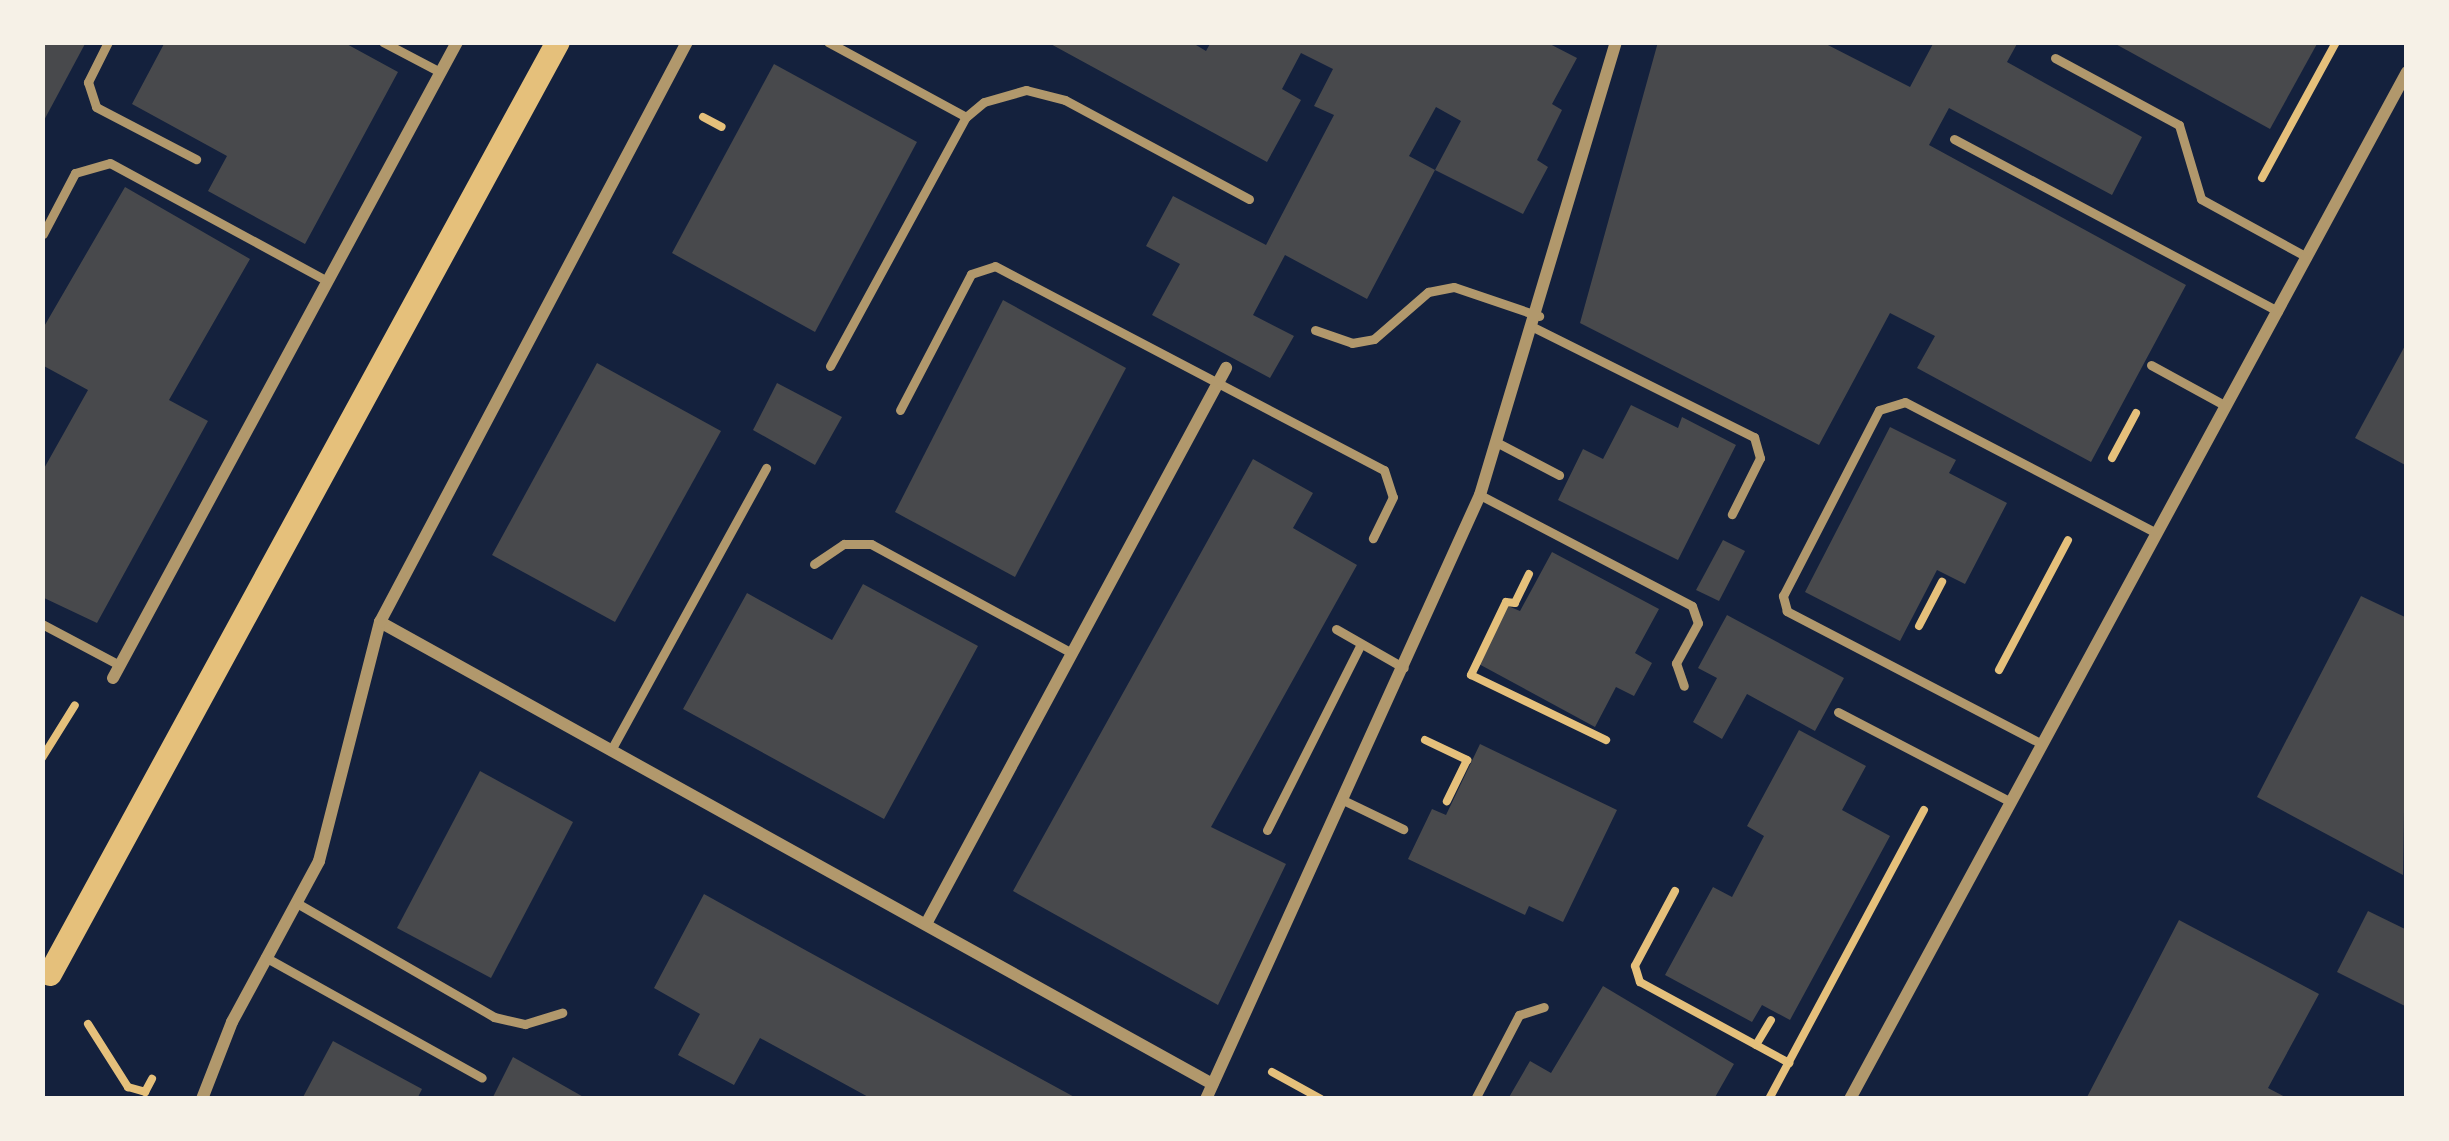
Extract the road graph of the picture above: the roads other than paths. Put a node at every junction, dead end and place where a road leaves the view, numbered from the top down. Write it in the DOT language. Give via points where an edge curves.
graph roads {
  1 [pos="108,42"];
  2 [pos="382,42"];
  3 [pos="457,42"];
  4 [pos="558,42"];
  5 [pos="687,42"];
  6 [pos="828,42"];
  7 [pos="1616,42"];
  8 [pos="2055,58"];
  9 [pos="440,72"];
  10 [pos="2407,73"];
  11 [pos="966,117"];
  12 [pos="1954,140"];
  13 [pos="196,159"];
  14 [pos="1249,199"];
  15 [pos="43,234"];
  16 [pos="2308,257"];
  17 [pos="327,281"];
  18 [pos="2278,311"];
  19 [pos="1537,322"];
  20 [pos="1315,330"];
  21 [pos="830,366"];
  22 [pos="2155,367"];
  23 [pos="1226,368"];
  24 [pos="1216,385"];
  25 [pos="2226,406"];
  26 [pos="900,410"];
  27 [pos="1498,443"];
  28 [pos="766,468"];
  29 [pos="1559,475"];
  30 [pos="1480,496"];
  31 [pos="1732,514"];
  32 [pos="2158,533"];
  33 [pos="1372,538"];
  34 [pos="814,564"];
  35 [pos="380,622"];
  36 [pos="42,624"];
  37 [pos="1336,629"];
  38 [pos="1361,644"];
  39 [pos="1072,653"];
  40 [pos="1404,669"];
  41 [pos="116,672"];
  42 [pos="1684,686"];
  43 [pos="1838,712"];
  44 [pos="2042,744"];
  45 [pos="610,750"];
  46 [pos="1343,800"];
  47 [pos="2011,802"];
  48 [pos="1403,829"];
  49 [pos="1267,830"];
  50 [pos="295,902"];
  51 [pos="926,924"];
  52 [pos="266,957"];
  53 [pos="50,974"];
  54 [pos="1544,1006"];
  55 [pos="562,1013"];
  56 [pos="482,1078"];
  57 [pos="1213,1084"];
  58 [pos="202,1099"];
  59 [pos="1206,1099"];
  60 [pos="1474,1099"];
  61 [pos="1850,1099"];
  1 -- 13 [label="lane" via="88,82 96,107"];
  2 -- 9 [label="lane"];
  3 -- 9 [label="street"];
  4 -- 53 [label="main road"];
  5 -- 35 [label="street"];
  6 -- 11 [label="lane"];
  7 -- 19 [label="street"];
  8 -- 16 [label="lane" via="2180,125 2201,199"];
  9 -- 17 [label="street"];
  10 -- 16 [label="street"];
  11 -- 14 [label="lane" via="984,102 1026,90 1065,100"];
  11 -- 21 [label="lane"];
  12 -- 18 [label="lane"];
  15 -- 17 [label="lane" via="75,173 110,163"];
  16 -- 18 [label="street"];
  17 -- 41 [label="street"];
  18 -- 25 [label="street"];
  19 -- 20 [label="lane" via="1454,287 1429,292 1374,339 1352,343"];
  19 -- 27 [label="street"];
  19 -- 31 [label="lane" via="1754,437 1760,458"];
  22 -- 25 [label="lane"];
  23 -- 24 [label="street"];
  24 -- 26 [label="lane" via="994,266 971,274"];
  24 -- 33 [label="lane" via="1384,470 1393,497"];
  24 -- 39 [label="street"];
  25 -- 32 [label="street"];
  27 -- 29 [label="lane"];
  27 -- 30 [label="street"];
  28 -- 45 [label="lane"];
  30 -- 40 [label="street"];
  30 -- 42 [label="lane" via="1692,606 1698,623 1676,663"];
  32 -- 44 [label="street"];
  32 -- 44 [label="lane" via="1905,402 1879,410 1783,596 1787,611"];
  34 -- 39 [label="lane" via="844,544 871,544"];
  35 -- 45 [label="street"];
  35 -- 50 [label="street" via="341,790 319,861"];
  36 -- 41 [label="lane"];
  37 -- 38 [label="lane"];
  38 -- 40 [label="lane"];
  38 -- 49 [label="lane"];
  39 -- 51 [label="street"];
  40 -- 46 [label="street"];
  43 -- 47 [label="lane"];
  44 -- 47 [label="street"];
  45 -- 51 [label="street"];
  46 -- 48 [label="lane"];
  46 -- 57 [label="street"];
  47 -- 61 [label="street"];
  50 -- 52 [label="street"];
  50 -- 55 [label="lane" via="494,1017 525,1024"];
  51 -- 57 [label="street"];
  52 -- 56 [label="lane"];
  52 -- 58 [label="street"];
  54 -- 60 [label="lane" via="1519,1015"];
  57 -- 59 [label="street"];
}
